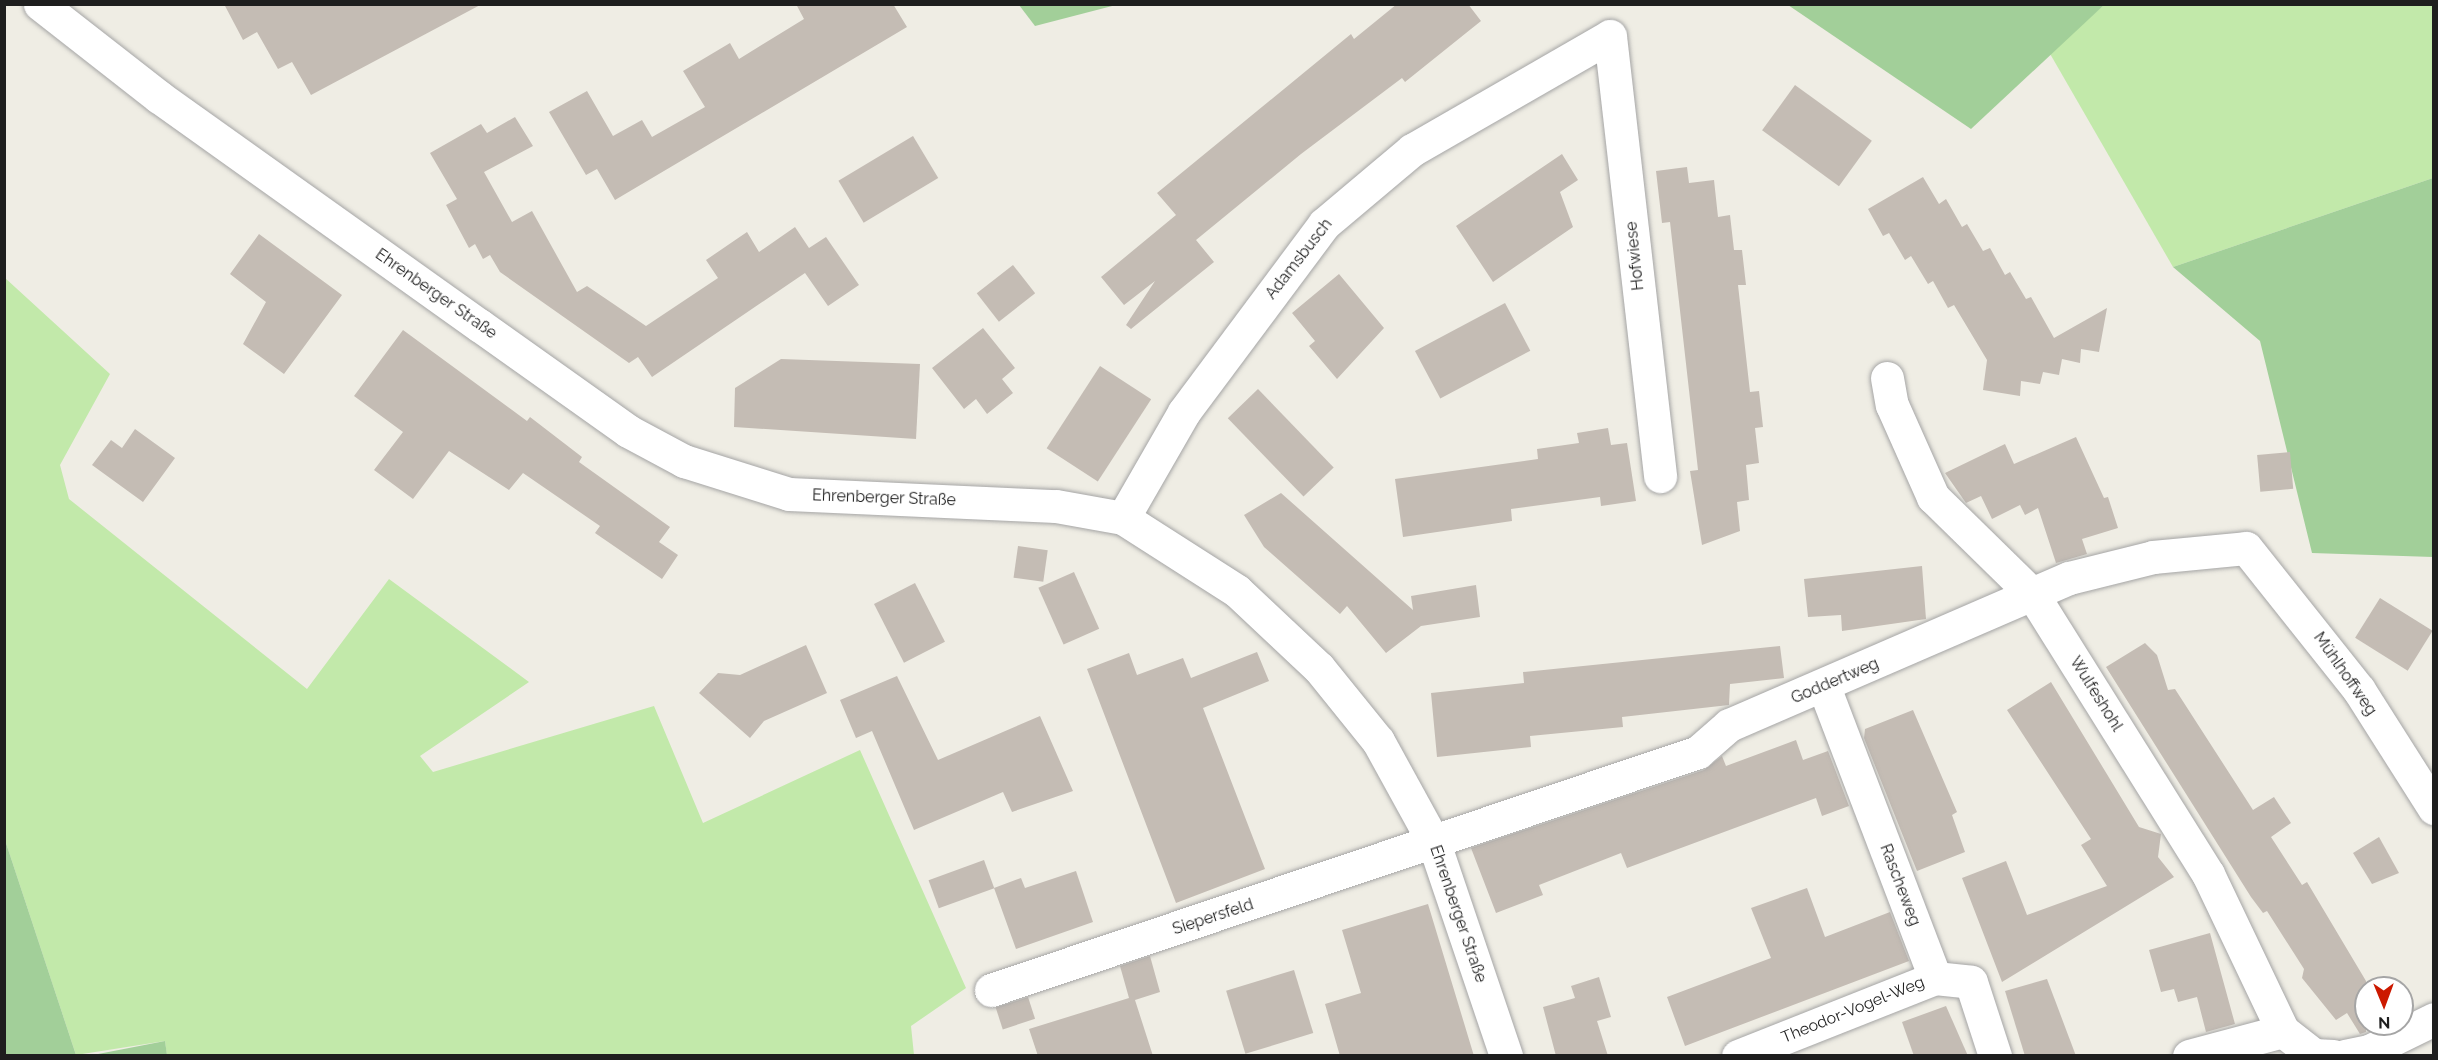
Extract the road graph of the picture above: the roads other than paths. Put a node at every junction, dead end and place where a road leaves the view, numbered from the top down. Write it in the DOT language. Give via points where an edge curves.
graph roads {
  1 [pos="40,4"];
  2 [pos="1610,36"];
  3 [pos="1887,378"];
  4 [pos="1659,477"];
  5 [pos="1123,518"];
  6 [pos="2246,548"];
  7 [pos="2033,595"];
  8 [pos="1824,687"];
  9 [pos="2433,808"];
  10 [pos="1434,843"];
  11 [pos="1935,978"];
  12 [pos="991,990"];
  13 [pos="2433,1018"];
  14 [pos="2283,1031"];
  15 [pos="1506,1056"];
  16 [pos="1738,1056"];
  17 [pos="1995,1056"];
  18 [pos="2189,1056"];
  19 [pos="2333,1056"];
  20 [pos="2345,1056"];
  1 -- 5 [label="street, Ehrenberger Straße" via="159,97 628,431 684,461 789,494 1056,506"];
  2 -- 4 [label="street, Hofwiese"];
  2 -- 5 [label="street, Adamsbusch" via="1412,150 1324,224 1184,412"];
  3 -- 7 [label="street, Wulfeshohl" via="1892,405 1933,497"];
  5 -- 10 [label="street, Ehrenberger Straße" via="1237,591 1319,668 1378,741"];
  6 -- 7 [label="street, Goddertweg" via="2153,557 2069,578"];
  6 -- 9 [label="street, Mühlhoffweg" via="2359,690"];
  7 -- 8 [label="street, Goddertweg"];
  7 -- 14 [label="street, Wulfeshohl" via="2208,874"];
  8 -- 10 [label="street, Goddertweg" via="1729,725 1698,752"];
  8 -- 11 [label="street, Rascheweg"];
  10 -- 12 [label="street, Siepersfeld"];
  10 -- 15 [label="street, Ehrenberger Straße"];
  11 -- 16 [label="street, Theodor-Vogel-Weg"];
  11 -- 17 [label="street" via="1971,982"];
  13 -- 20 [label="street" via="2368,1051"];
  14 -- 18 [label="street"];
  14 -- 19 [label="street" via="2314,1055"];
}
